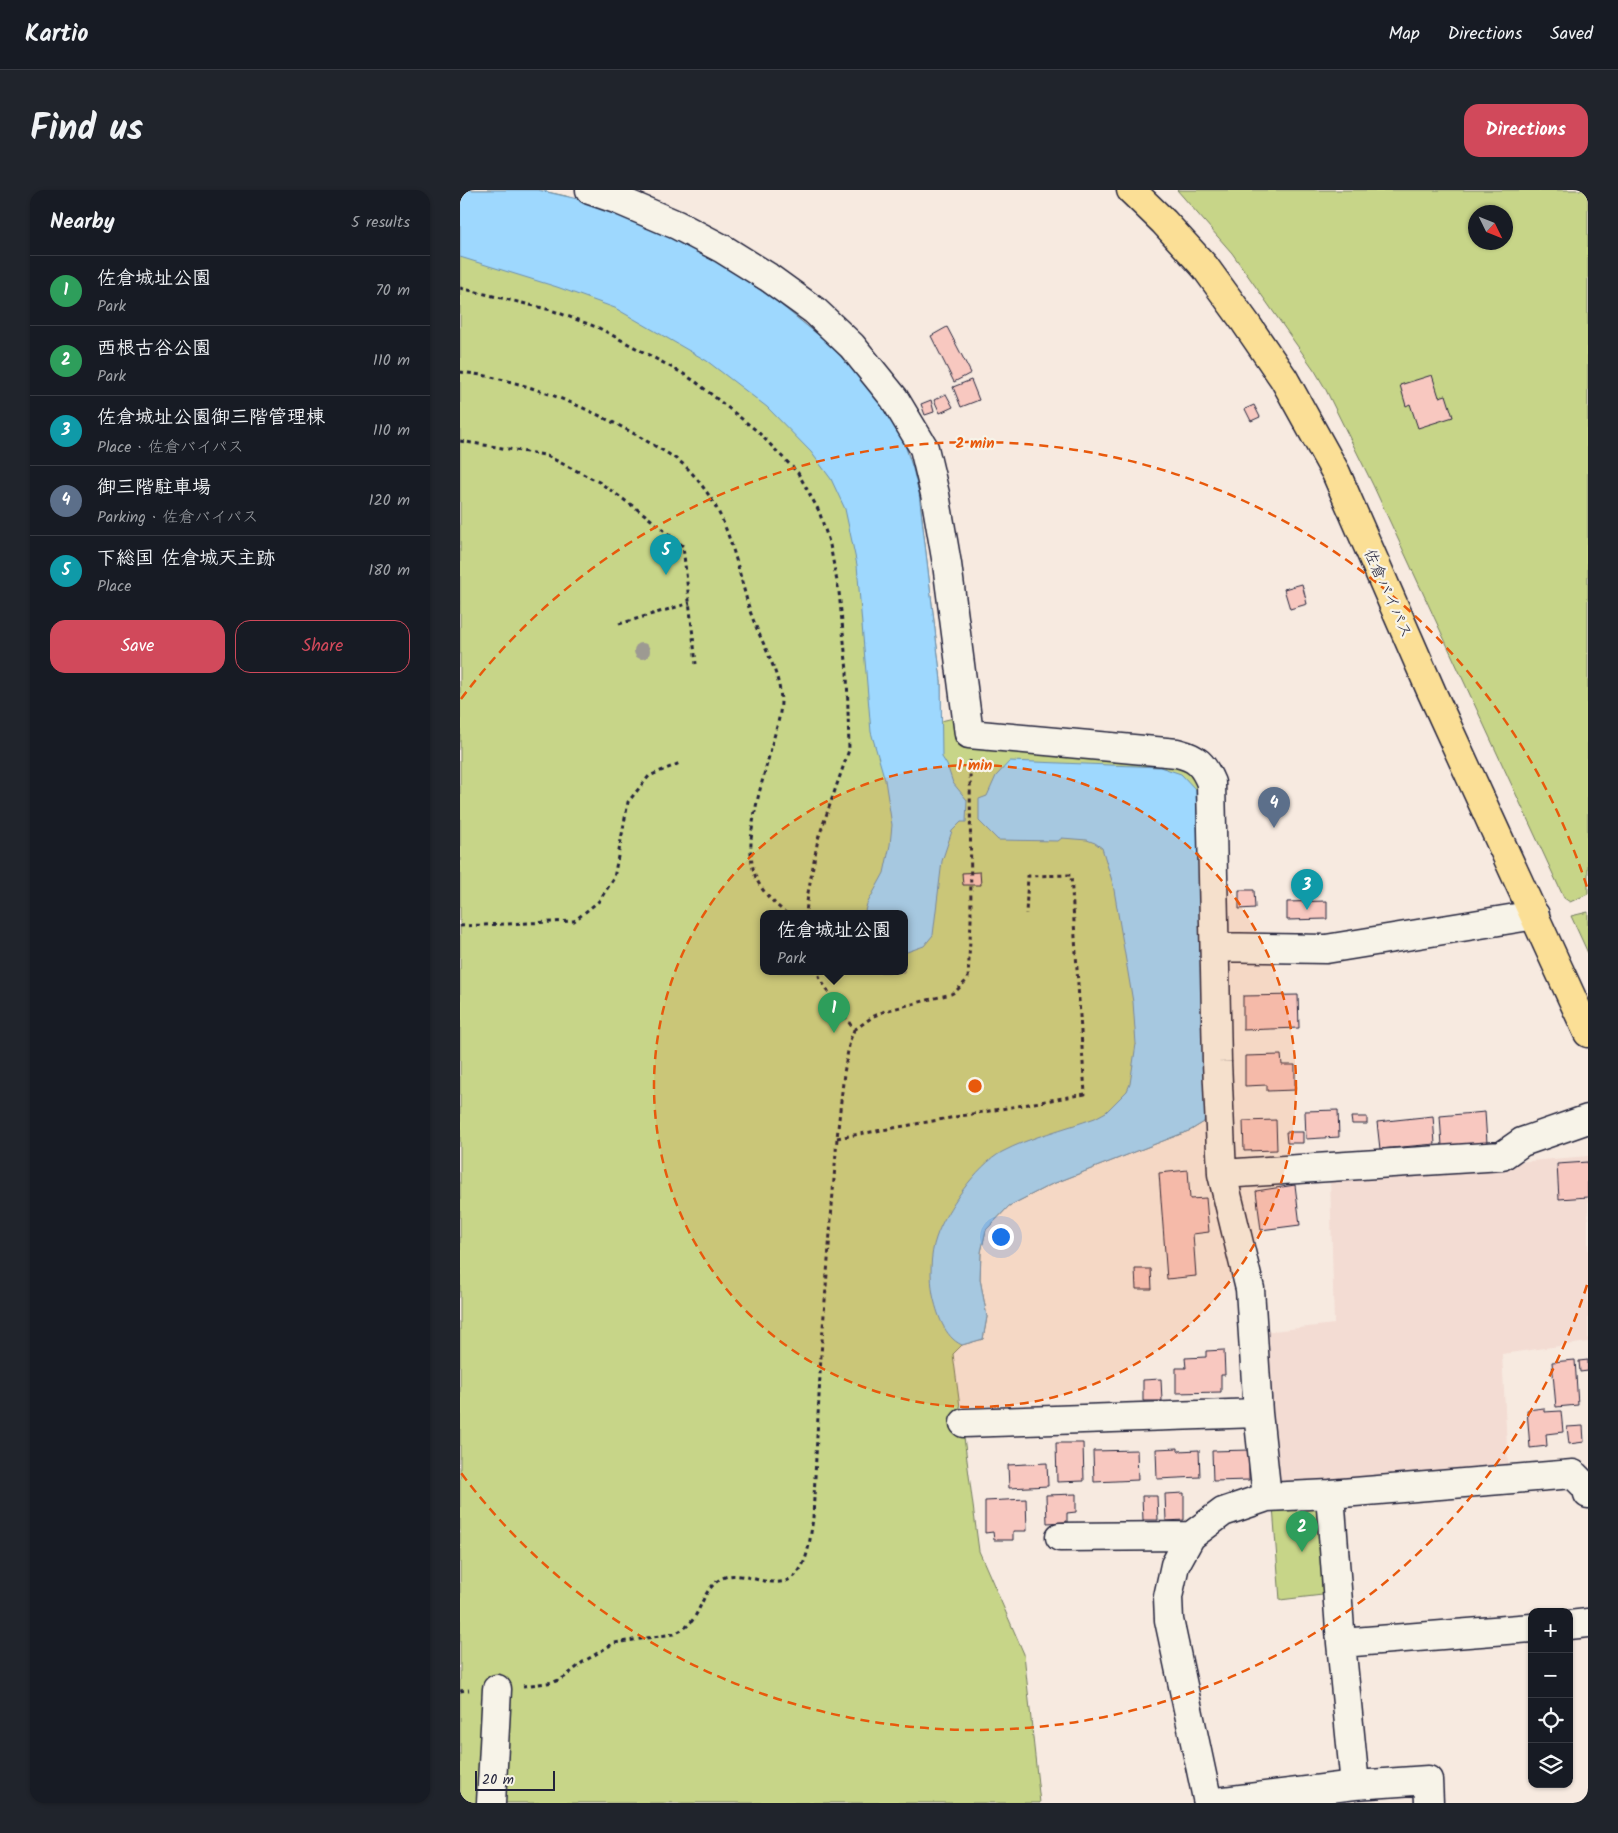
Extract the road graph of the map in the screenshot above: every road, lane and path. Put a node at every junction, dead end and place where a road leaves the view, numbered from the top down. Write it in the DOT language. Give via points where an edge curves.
graph roads {
  1 [pos="590,190"];
  2 [pos="1131,190"];
  3 [pos="460,288"];
  4 [pos="460,372"];
  5 [pos="460,441"];
  6 [pos="690,603"];
  7 [pos="619,624"];
  8 [pos="696,664"];
  9 [pos="970,734"];
  10 [pos="680,763"];
  11 [pos="783,910"];
  12 [pos="806,910"];
  13 [pos="1026,914"];
  14 [pos="1535,915"];
  15 [pos="460,926"];
  16 [pos="1214,947"];
  17 [pos="819,975"];
  18 [pos="854,1030"];
  19 [pos="1588,1033"];
  20 [pos="1588,1119"];
  21 [pos="837,1138"];
  22 [pos="1222,1174"];
  23 [pos="1258,1413"];
  24 [pos="964,1424"];
  25 [pos="1330,1494"];
  26 [pos="1588,1494"];
  27 [pos="1267,1497"];
  28 [pos="1191,1536"];
  29 [pos="1060,1537"];
  30 [pos="1588,1623"];
  31 [pos="1573,1625"];
  32 [pos="1528,1628"];
  33 [pos="1341,1643"];
  34 [pos="498,1689"];
  35 [pos="460,1691"];
  36 [pos="1355,1785"];
  37 [pos="491,1803"];
  38 [pos="1429,1803"];
  1 -- 9 [label="street" via="677,225 768,277 821,317 852,346 894,398 924,448 936,494"];
  2 -- 14 [label="highway, 佐倉バイパス" via="1205,268 1284,379 1336,474 1432,693"];
  3 -- 12 [label="path" via="551,310 591,325 682,373 756,431 798,473 819,510 839,592 847,671 849,750 818,839"];
  4 -- 11 [label="path" via="528,386 587,409 647,441 685,466 707,492 721,517 751,612 777,678 781,700 750,849 757,881"];
  5 -- 6 [label="path" via="545,455 599,482 683,546"];
  6 -- 7 [label="path"];
  6 -- 8 [label="path"];
  9 -- 16 [label="street" via="1192,757 1205,769 1211,783"];
  9 -- 18 [label="path" via="971,920 968,979 951,994 885,1011"];
  10 -- 15 [label="path" via="649,776 628,802 614,878 599,901 574,921"];
  13 -- 21 [label="path" via="1028,876 1071,875 1085,1094"];
  14 -- 16 [label="street" via="1326,949"];
  14 -- 19 [label="highway, 佐倉バイパス"];
  16 -- 22 [label="street"];
  17 -- 18 [label="path"];
  18 -- 21 [label="path" via="844,1072"];
  20 -- 22 [label="street" via="1522,1142 1502,1156"];
  21 -- 34 [label="path" via="813,1518 800,1568 790,1579 780,1582 734,1575 725,1577 706,1593 693,1621 682,1631 614,1643 554,1682"];
  22 -- 23 [label="street" via="1250,1289"];
  23 -- 24 [label="street"];
  23 -- 27 [label="street"];
  25 -- 26 [label="street" via="1573,1474 1586,1487"];
  25 -- 27 [label="street"];
  25 -- 33 [label="street"];
  27 -- 28 [label="street" via="1223,1512"];
  28 -- 29 [label="street"];
  28 -- 36 [label="street" via="1175,1565 1168,1597 1169,1620 1208,1803"];
  30 -- 31 [label="street"];
  32 -- 33 [label="street"];
  33 -- 36 [label="street"];
  34 -- 35 [label="path"];
  34 -- 37 [label="street"];
  36 -- 38 [label="street" via="1428,1780"];
}
